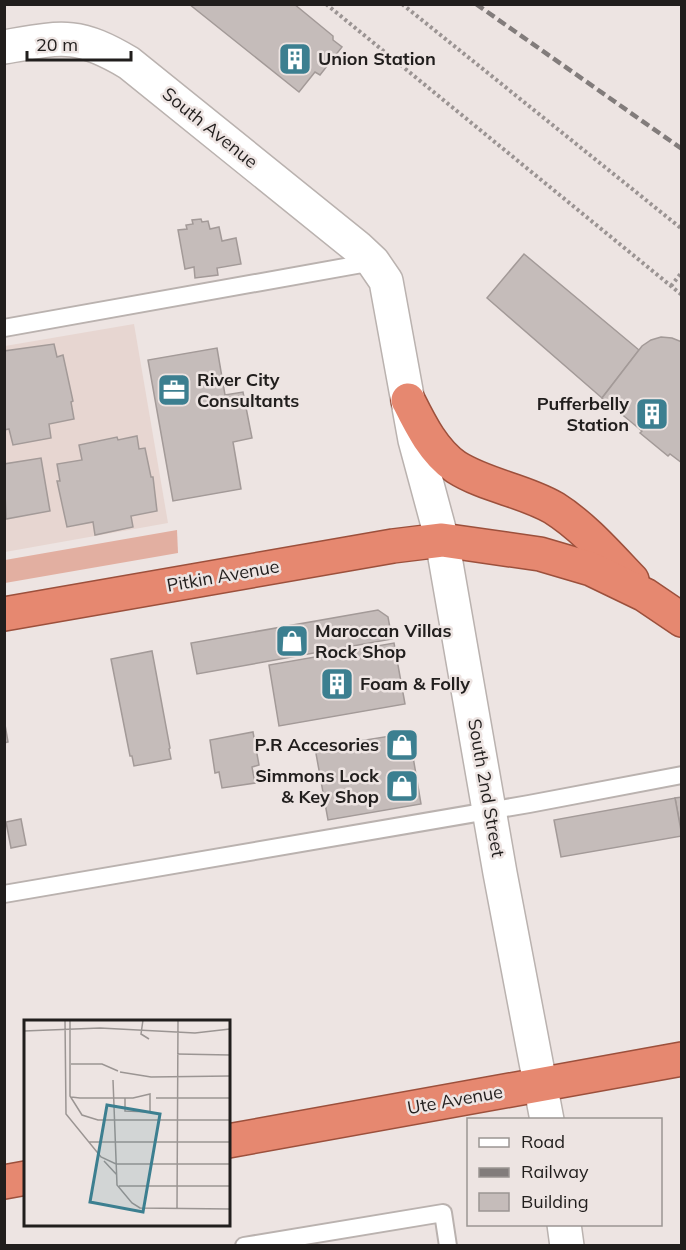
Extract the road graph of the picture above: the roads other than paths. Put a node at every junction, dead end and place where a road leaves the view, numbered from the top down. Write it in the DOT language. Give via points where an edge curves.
graph roads {
  1 [pos="4,47"];
  2 [pos="379,272"];
  3 [pos="4,328"];
  4 [pos="408,400"];
  5 [pos="442,540"];
  6 [pos="645,595"];
  7 [pos="4,614"];
  8 [pos="681,620"];
  9 [pos="681,774"];
  10 [pos="490,810"];
  11 [pos="4,894"];
  12 [pos="681,1059"];
  13 [pos="541,1085"];
  14 [pos="547,1118"];
  15 [pos="230,1142"];
  16 [pos="24,1178"];
  17 [pos="4,1182"];
  18 [pos="564,1226"];
  19 [pos="244,1245"];
  20 [pos="448,1245"];
  21 [pos="567,1245"];
  1 -- 2 [label="street, South Avenue" via="73,39 106,49 157,84"];
  2 -- 3 [label="lane"];
  2 -- 4 [label="street, South 2nd Street"];
  4 -- 5 [label="street, South 2nd Street"];
  4 -- 6 [label="highway" via="423,431 455,466 555,509 590,537"];
  5 -- 6 [label="highway, Pitkin Avenue" via="540,554 591,569"];
  5 -- 7 [label="highway, Pitkin Avenue"];
  5 -- 10 [label="street, South 2nd Street"];
  6 -- 8 [label="highway"];
  9 -- 10 [label="lane"];
  10 -- 11 [label="lane"];
  10 -- 13 [label="street, South 2nd Street"];
  12 -- 13 [label="highway, Ute Avenue"];
  13 -- 14 [label="street, South 2nd Street"];
  13 -- 15 [label="highway, Ute Avenue"];
  16 -- 17 [label="highway"];
  18 -- 21 [label="street"];
  19 -- 20 [label="lane" via="442,1213"];
}
